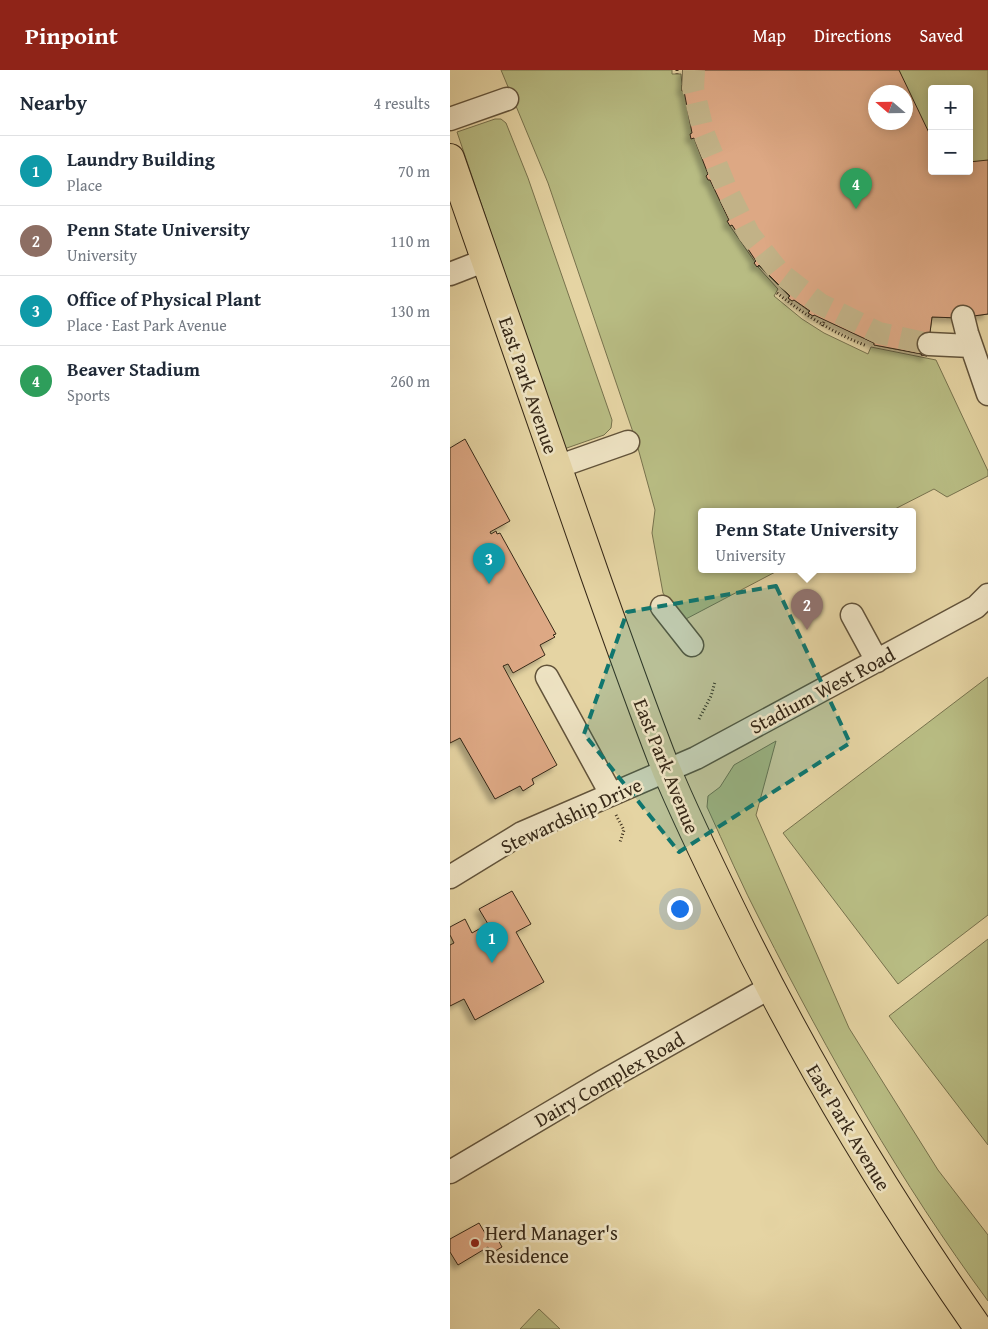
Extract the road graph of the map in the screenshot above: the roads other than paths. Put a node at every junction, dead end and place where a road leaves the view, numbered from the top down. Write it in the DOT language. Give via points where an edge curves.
graph roads {
  1 [pos="507,99"];
  2 [pos="450,119"];
  3 [pos="450,158"];
  4 [pos="486,260"];
  5 [pos="450,274"];
  6 [pos="963,317"];
  7 [pos="929,344"];
  8 [pos="971,346"];
  9 [pos="988,394"];
  10 [pos="628,442"];
  11 [pos="557,467"];
  12 [pos="984,602"];
  13 [pos="662,607"];
  14 [pos="852,615"];
  15 [pos="692,645"];
  16 [pos="876,661"];
  17 [pos="547,677"];
  18 [pos="667,770"];
  19 [pos="613,804"];
  20 [pos="450,877"];
  21 [pos="769,988"];
  22 [pos="450,1172"];
  23 [pos="979,1329"];
  1 -- 2 [label="lane"];
  3 -- 4 [label="main road, East Park Avenue"];
  4 -- 5 [label="lane"];
  4 -- 11 [label="main road, East Park Avenue"];
  6 -- 8 [label="lane"];
  7 -- 8 [label="lane"];
  8 -- 9 [label="lane"];
  10 -- 11 [label="lane"];
  11 -- 18 [label="main road, East Park Avenue"];
  12 -- 16 [label="lane, Stadium West Road"];
  13 -- 15 [label="lane"];
  14 -- 16 [label="lane"];
  16 -- 18 [label="lane, Stadium West Road" via="696,758"];
  17 -- 19 [label="lane"];
  18 -- 19 [label="lane, Stewardship Drive"];
  18 -- 21 [label="main road, East Park Avenue"];
  19 -- 20 [label="lane, Stewardship Drive" via="522,834"];
  21 -- 22 [label="lane, Dairy Complex Road"];
  21 -- 23 [label="main road, East Park Avenue" via="871,1167"];
}
